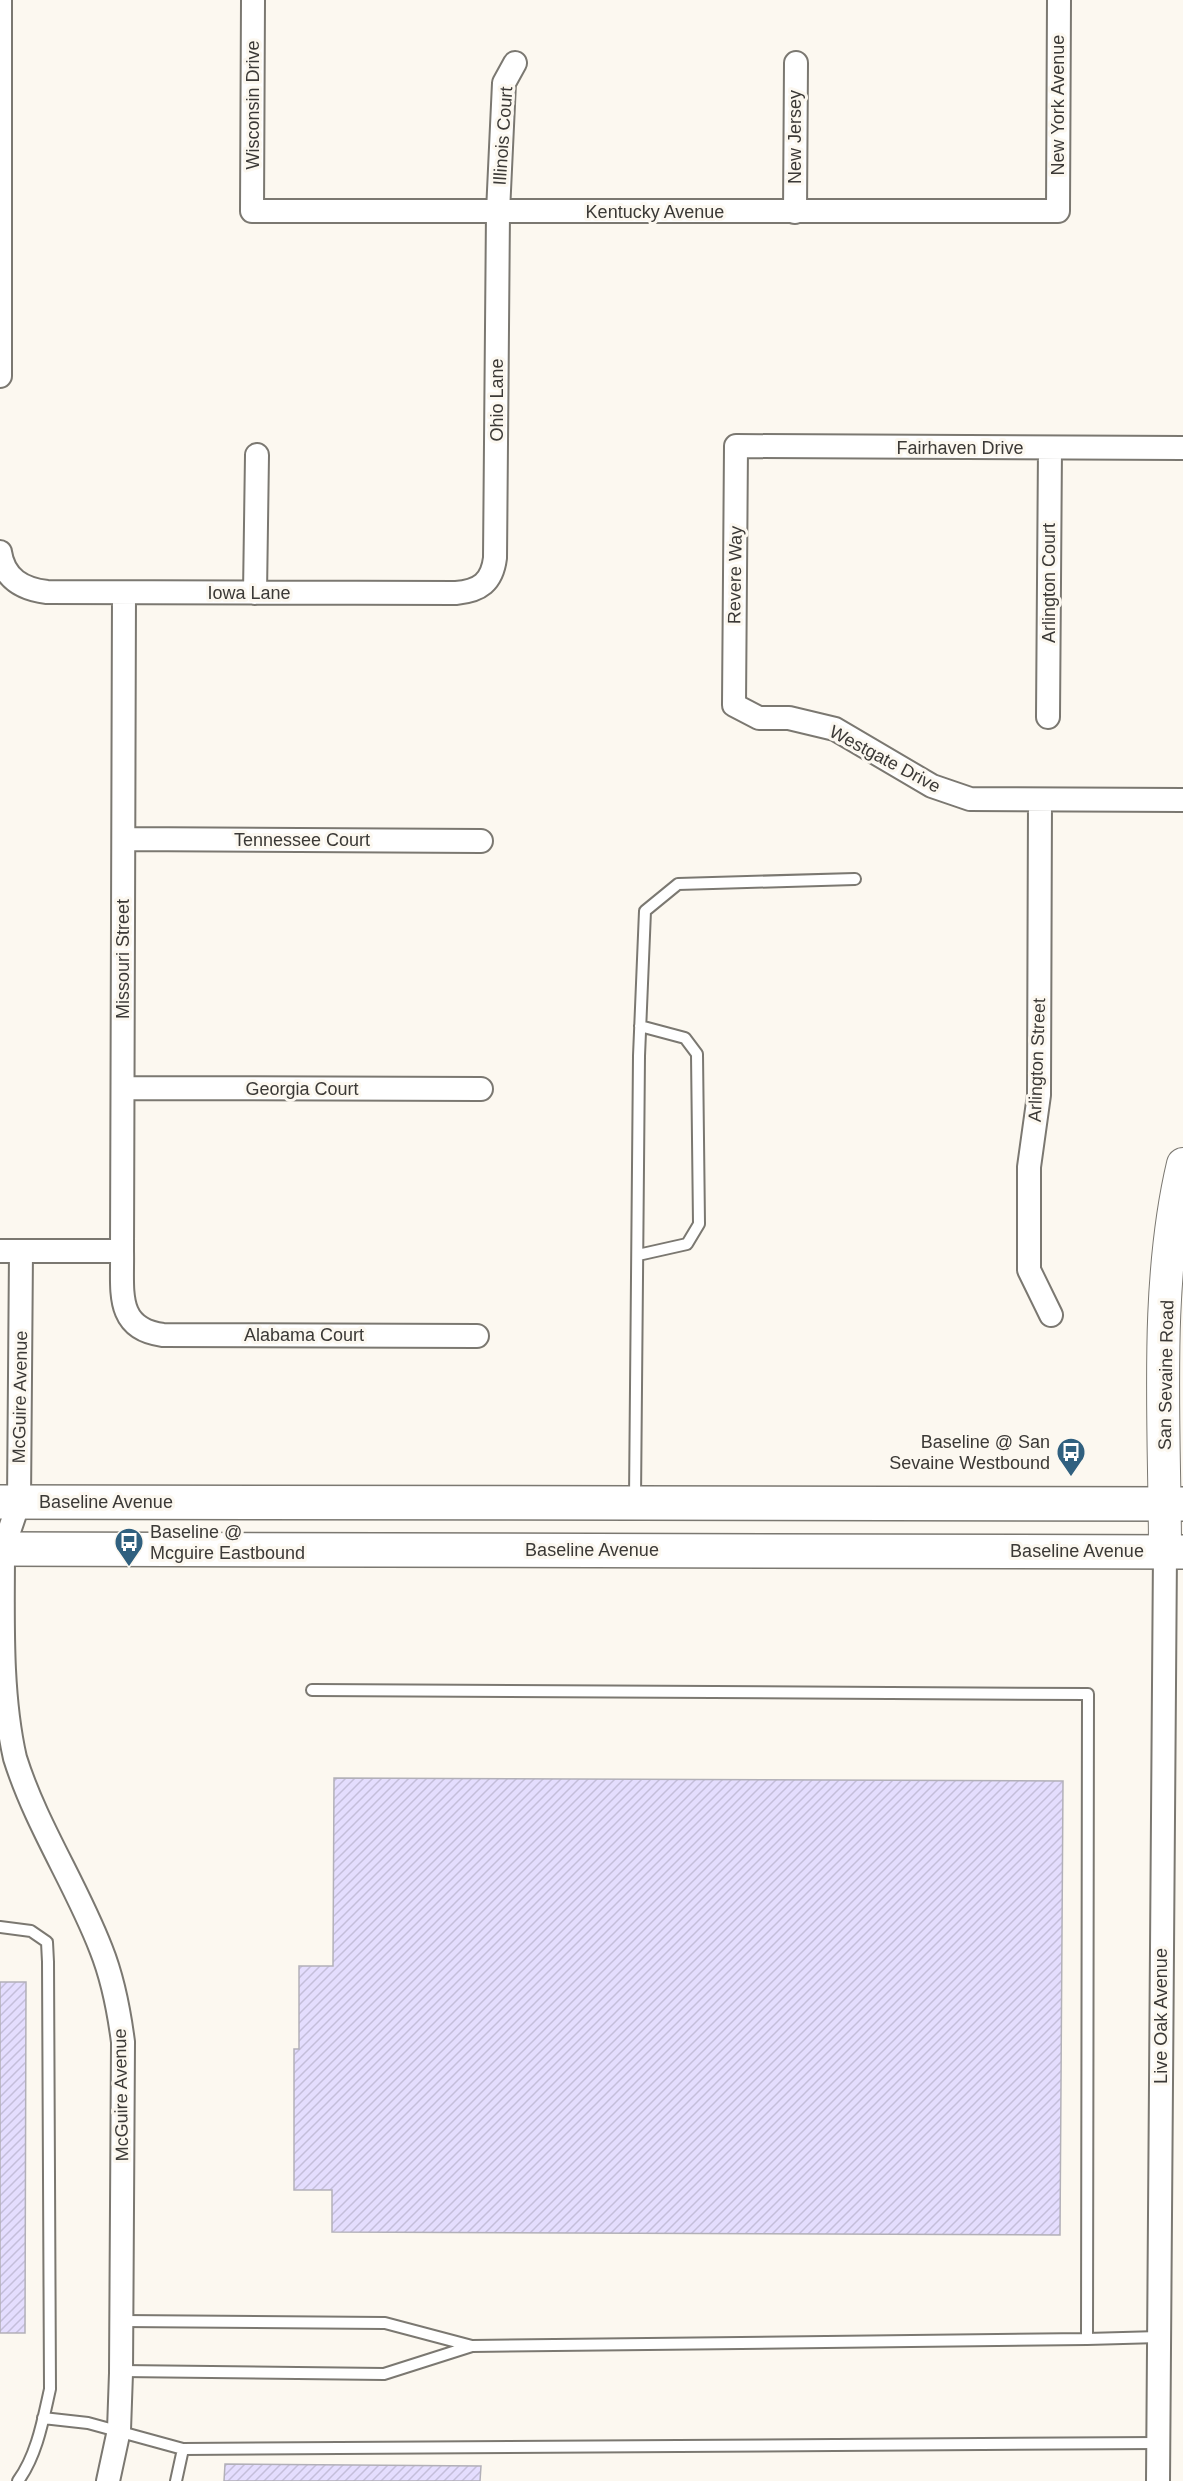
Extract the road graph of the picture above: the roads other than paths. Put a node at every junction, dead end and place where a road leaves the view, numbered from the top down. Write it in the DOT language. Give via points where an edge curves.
graph roads {
  1 [pos="0,0"];
  2 [pos="253,0"];
  3 [pos="1059,0"];
  4 [pos="515,63"];
  5 [pos="796,63"];
  6 [pos="252,211"];
  7 [pos="1058,211"];
  8 [pos="498,212"];
  9 [pos="795,212"];
  10 [pos="0,287"];
  11 [pos="0,376"];
  12 [pos="736,446"];
  13 [pos="1050,448"];
  14 [pos="1183,448"];
  15 [pos="257,455"];
  16 [pos="0,552"];
  17 [pos="485,585"];
  18 [pos="124,593"];
  19 [pos="255,593"];
  20 [pos="734,705"];
  21 [pos="1048,717"];
  22 [pos="1040,800"];
  23 [pos="1183,800"];
  24 [pos="124,839"];
  25 [pos="481,841"];
  26 [pos="855,879"];
  27 [pos="640,1026"];
  28 [pos="123,1088"];
  29 [pos="481,1089"];
  30 [pos="1181,1179"];
  31 [pos="11,1251"];
  32 [pos="122,1251"];
  33 [pos="638,1255"];
  34 [pos="1051,1315"];
  35 [pos="133,1324"];
  36 [pos="477,1336"];
  37 [pos="9,1502"];
  38 [pos="635,1503"];
  39 [pos="1174,1504"];
  40 [pos="1,1546"];
  41 [pos="1174,1552"];
  42 [pos="312,1690"];
  43 [pos="0,1927"];
  44 [pos="122,2321"];
  45 [pos="1159,2337"];
  46 [pos="1087,2338"];
  47 [pos="472,2346"];
  48 [pos="121,2371"];
  49 [pos="43,2418"];
  50 [pos="118,2430"];
  51 [pos="1158,2443"];
  52 [pos="183,2449"];
  53 [pos="18,2481"];
  54 [pos="108,2481"];
  55 [pos="176,2481"];
  56 [pos="1158,2481"];
  1 -- 10 [label="street"];
  2 -- 6 [label="street, Wisconsin Drive"];
  3 -- 7 [label="street, New York Avenue"];
  4 -- 8 [label="street, Illinois Court" via="504,83"];
  5 -- 9 [label="street, New Jersey"];
  6 -- 8 [label="street, Kentucky Avenue"];
  7 -- 9 [label="street, Kentucky Avenue"];
  8 -- 9 [label="street, Kentucky Avenue"];
  8 -- 17 [label="street, Ohio Lane" via="495,558"];
  10 -- 11 [label="street"];
  12 -- 13 [label="street, Fairhaven Drive"];
  12 -- 20 [label="street, Revere Way"];
  13 -- 14 [label="street, Fairhaven Drive"];
  13 -- 21 [label="street, Arlington Court"];
  15 -- 19 [label="street"];
  16 -- 18 [label="street, Iowa Lane" via="7,571 24,587"];
  17 -- 19 [label="street, Iowa Lane" via="456,593"];
  18 -- 19 [label="street, Iowa Lane"];
  18 -- 24 [label="street, Missouri Street"];
  20 -- 22 [label="street, Westgate Drive" via="759,718 789,718 835,729 932,786 970,799"];
  22 -- 23 [label="street, Westgate Drive"];
  22 -- 34 [label="street, Arlington Street" via="1039,1095 1029,1167 1029,1270"];
  24 -- 25 [label="street, Tennessee Court"];
  24 -- 28 [label="street, Missouri Street"];
  26 -- 27 [label="lane" via="678,884 645,911"];
  27 -- 33 [label="lane"];
  27 -- 33 [label="lane" via="685,1038 697,1054 699,1224 687,1244"];
  28 -- 29 [label="street, Georgia Court"];
  28 -- 32 [label="street, Missouri Street"];
  30 -- 39 [label="street, San Sevaine Road" via="1169,1251 1164,1327"];
  31 -- 32 [label="street"];
  31 -- 37 [label="street, McGuire Avenue" via="21,1278"];
  32 -- 35 [label="street, Missouri Street" via="123,1295"];
  33 -- 38 [label="lane"];
  35 -- 36 [label="street, Alabama Court" via="163,1335"];
  37 -- 38 [label="main road, Baseline Avenue"];
  37 -- 40 [label="street, McGuire Avenue"];
  38 -- 39 [label="main road, Baseline Avenue"];
  39 -- 41 [label="street, San Sevaine Road"];
  40 -- 41 [label="main road, Baseline Avenue"];
  40 -- 44 [label="street, McGuire Avenue" via="2,1676 14,1755 36,1814 102,1951 120,2019 124,2067"];
  41 -- 45 [label="street, Live Oak Avenue"];
  42 -- 46 [label="lane" via="1088,1694"];
  43 -- 49 [label="lane" via="31,1931 46,1942 50,2389"];
  44 -- 47 [label="lane" via="385,2323"];
  44 -- 48 [label="street, McGuire Avenue"];
  45 -- 46 [label="lane"];
  45 -- 51 [label="street, Live Oak Avenue"];
  46 -- 47 [label="lane"];
  47 -- 48 [label="lane" via="384,2374"];
  48 -- 50 [label="street, McGuire Avenue"];
  49 -- 50 [label="lane" via="88,2422"];
  49 -- 53 [label="lane"];
  50 -- 52 [label="lane"];
  50 -- 54 [label="street, McGuire Avenue"];
  51 -- 52 [label="lane"];
  51 -- 56 [label="street, Live Oak Avenue"];
  52 -- 55 [label="lane"];
}
